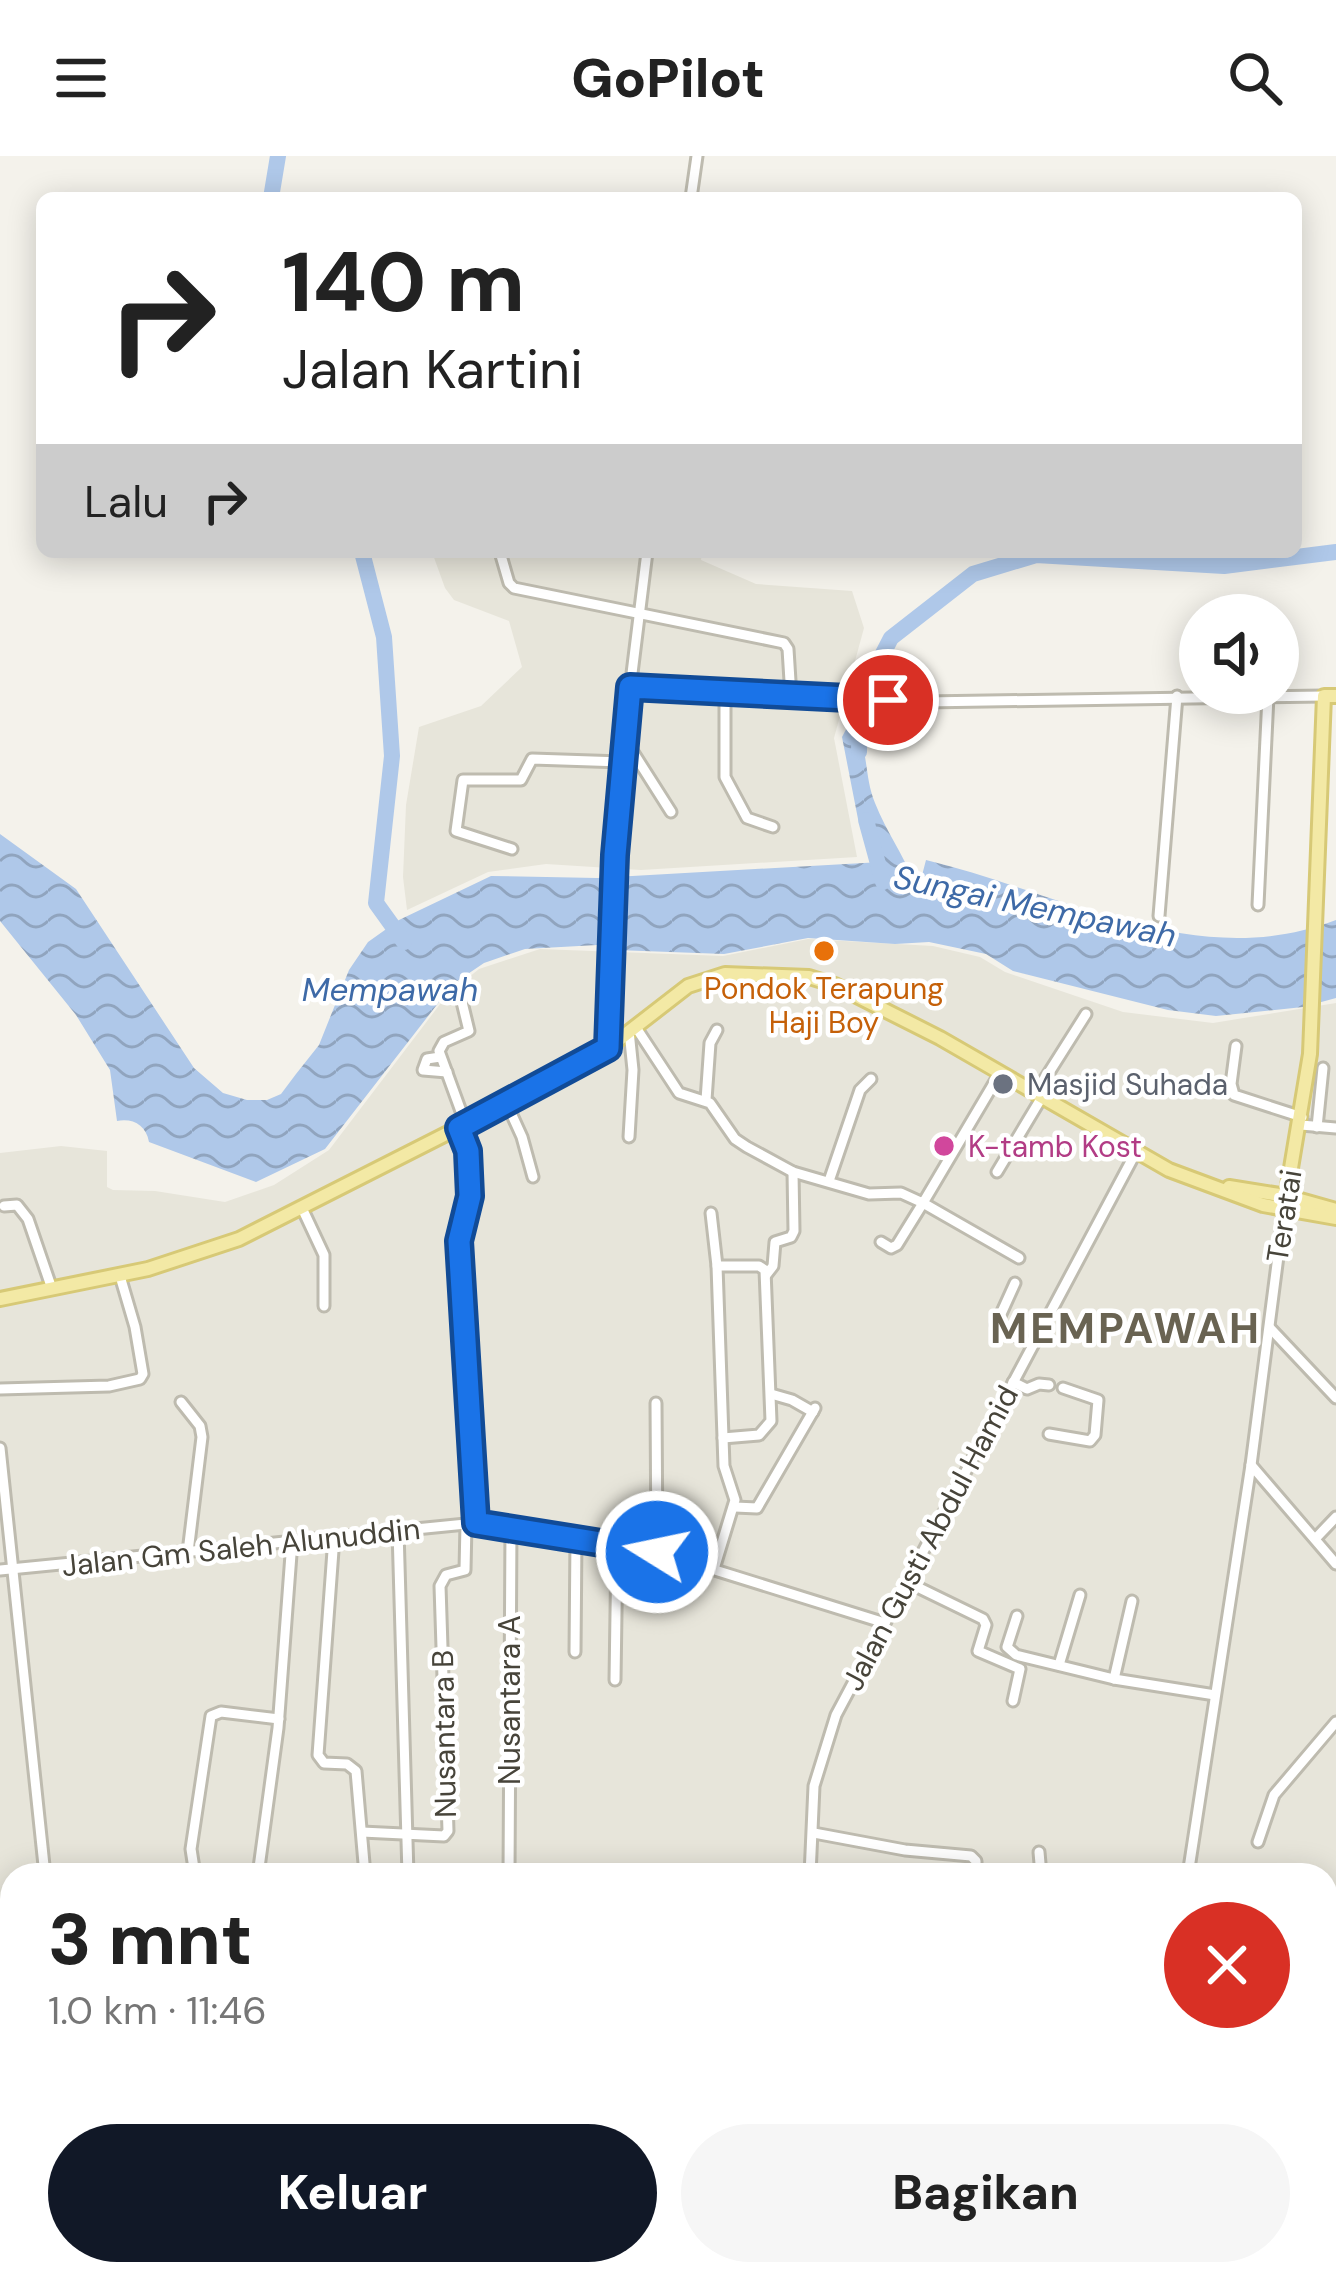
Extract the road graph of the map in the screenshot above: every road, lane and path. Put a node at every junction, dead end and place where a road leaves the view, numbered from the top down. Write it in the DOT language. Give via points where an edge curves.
graph roads {
  1 [pos="697,156"];
  2 [pos="692,192"];
  3 [pos="502,558"];
  4 [pos="646,558"];
  5 [pos="639,612"];
  6 [pos="630,687"];
  7 [pos="724,694"];
  8 [pos="1177,696"];
  9 [pos="1299,696"];
  10 [pos="1330,696"];
  11 [pos="791,697"];
  12 [pos="1267,714"];
  13 [pos="624,738"];
  14 [pos="622,762"];
  15 [pos="670,812"];
  16 [pos="773,827"];
  17 [pos="512,849"];
  18 [pos="1258,905"];
  19 [pos="1159,916"];
  20 [pos="462,1002"];
  21 [pos="1086,1014"];
  22 [pos="632,1028"];
  23 [pos="717,1030"];
  24 [pos="1236,1046"];
  25 [pos="608,1048"];
  26 [pos="440,1057"];
  27 [pos="1323,1068"];
  28 [pos="447,1072"];
  29 [pos="1000,1073"];
  30 [pos="871,1079"];
  31 [pos="1039,1095"];
  32 [pos="706,1100"];
  33 [pos="507,1104"];
  34 [pos="1301,1121"];
  35 [pos="463,1126"];
  36 [pos="1317,1126"];
  37 [pos="1336,1128"];
  38 [pos="629,1137"];
  39 [pos="1136,1152"];
  40 [pos="793,1172"];
  41 [pos="997,1172"];
  42 [pos="532,1178"];
  43 [pos="829,1181"];
  44 [pos="922,1203"];
  45 [pos="1285,1203"];
  46 [pos="4,1207"];
  47 [pos="302,1208"];
  48 [pos="711,1213"];
  49 [pos="1336,1214"];
  50 [pos="881,1242"];
  51 [pos="1018,1258"];
  52 [pos="717,1266"];
  53 [pos="766,1275"];
  54 [pos="120,1276"];
  55 [pos="1015,1283"];
  56 [pos="52,1289"];
  57 [pos="0,1299"];
  58 [pos="325,1306"];
  59 [pos="1269,1327"];
  60 [pos="1033,1345"];
  61 [pos="1013,1382"];
  62 [pos="1049,1385"];
  63 [pos="1063,1388"];
  64 [pos="0,1389"];
  65 [pos="771,1394"];
  66 [pos="1336,1398"];
  67 [pos="182,1402"];
  68 [pos="656,1403"];
  69 [pos="1049,1434"];
  70 [pos="723,1438"];
  71 [pos="0,1448"];
  72 [pos="1251,1465"];
  73 [pos="735,1507"];
  74 [pos="1336,1517"];
  75 [pos="471,1524"];
  76 [pos="511,1526"];
  77 [pos="398,1530"];
  78 [pos="334,1537"];
  79 [pos="576,1537"];
  80 [pos="1316,1538"];
  81 [pos="292,1541"];
  82 [pos="617,1545"];
  83 [pos="188,1552"];
  84 [pos="657,1552"];
  85 [pos="1336,1564"];
  86 [pos="714,1569"];
  87 [pos="0,1570"];
  88 [pos="16,1570"];
  89 [pos="907,1582"];
  90 [pos="1080,1595"];
  91 [pos="1132,1601"];
  92 [pos="1017,1616"];
  93 [pos="885,1623"];
  94 [pos="575,1652"];
  95 [pos="1059,1665"];
  96 [pos="1114,1678"];
  97 [pos="615,1679"];
  98 [pos="1215,1695"];
  99 [pos="1012,1702"];
  100 [pos="279,1719"];
  101 [pos="1336,1722"];
  102 [pos="362,1832"];
  103 [pos="814,1833"];
  104 [pos="408,1834"];
  105 [pos="1258,1842"];
  106 [pos="1040,1852"];
  107 [pos="44,1863"];
  108 [pos="193,1863"];
  109 [pos="260,1863"];
  110 [pos="364,1863"];
  111 [pos="409,1863"];
  112 [pos="509,1863"];
  113 [pos="811,1863"];
  114 [pos="976,1863"];
  115 [pos="1040,1863"];
  116 [pos="1190,1863"];
  1 -- 2 [label="street"];
  3 -- 5 [label="street" via="514,588"];
  4 -- 5 [label="street"];
  5 -- 6 [label="street"];
  5 -- 11 [label="street" via="784,643"];
  6 -- 7 [label="street"];
  6 -- 13 [label="street"];
  7 -- 11 [label="street"];
  7 -- 16 [label="street" via="725,777 747,818"];
  8 -- 11 [label="street"];
  8 -- 19 [label="street"];
  9 -- 10 [label="street"];
  10 -- 34 [label="main road, Teratai"];
  12 -- 18 [label="street"];
  13 -- 14 [label="street"];
  13 -- 15 [label="street"];
  14 -- 17 [label="street" via="532,759 522,779 463,780 456,831"];
  14 -- 25 [label="street"];
  20 -- 26 [label="street" via="469,1031 444,1042"];
  21 -- 31 [label="street"];
  22 -- 25 [label="main road"];
  22 -- 29 [label="main road" via="688,986 725,974 809,977"];
  22 -- 32 [label="street" via="679,1093"];
  22 -- 38 [label="street"];
  23 -- 32 [label="street"];
  24 -- 34 [label="street" via="1234,1095"];
  25 -- 33 [label="main road"];
  26 -- 28 [label="street"];
  26 -- 28 [label="street" via="427,1059 423,1070"];
  27 -- 36 [label="street"];
  28 -- 35 [label="street"];
  29 -- 31 [label="main road"];
  29 -- 44 [label="street"];
  30 -- 43 [label="street"];
  31 -- 39 [label="main road"];
  31 -- 41 [label="street"];
  32 -- 40 [label="street" via="735,1139"];
  33 -- 35 [label="main road"];
  33 -- 42 [label="street"];
  34 -- 36 [label="street"];
  34 -- 45 [label="main road, Teratai"];
  35 -- 47 [label="main road"];
  35 -- 75 [label="street" via="470,1166 459,1241"];
  36 -- 37 [label="street"];
  39 -- 45 [label="main road" via="1204,1185"];
  39 -- 60 [label="street, Jalan Gusti Abdul Hamid"];
  40 -- 43 [label="street"];
  40 -- 53 [label="street" via="794,1231 775,1242"];
  43 -- 44 [label="street"];
  44 -- 50 [label="street" via="897,1245"];
  44 -- 51 [label="street"];
  45 -- 49 [label="main road"];
  45 -- 59 [label="street, Teratai"];
  46 -- 56 [label="street" via="22,1209"];
  47 -- 54 [label="main road" via="239,1239"];
  47 -- 58 [label="street" via="324,1255"];
  48 -- 52 [label="street"];
  52 -- 53 [label="street" via="759,1266"];
  52 -- 70 [label="street"];
  53 -- 65 [label="street"];
  54 -- 56 [label="main road"];
  54 -- 64 [label="street" via="140,1379"];
  55 -- 60 [label="street" via="996,1325"];
  56 -- 57 [label="main road"];
  59 -- 66 [label="street"];
  59 -- 72 [label="street, Teratai"];
  60 -- 61 [label="street, Jalan Gusti Abdul Hamid"];
  61 -- 62 [label="street"];
  61 -- 89 [label="street, Jalan Gusti Abdul Hamid"];
  63 -- 69 [label="street" via="1098,1400 1095,1436 1090,1442"];
  65 -- 70 [label="street" via="764,1433"];
  65 -- 73 [label="street" via="814,1410 760,1504"];
  67 -- 83 [label="street" via="202,1437"];
  68 -- 84 [label="street"];
  70 -- 73 [label="street"];
  71 -- 88 [label="street"];
  72 -- 80 [label="street"];
  72 -- 98 [label="street, Teratai"];
  73 -- 86 [label="street"];
  74 -- 80 [label="street"];
  75 -- 76 [label="street, Jalan Gm Saleh Alunuddin"];
  75 -- 77 [label="street, Jalan Gm Saleh Alunuddin"];
  75 -- 104 [label="street, Nusantara B" via="465,1570 446,1575 440,1586 448,1831"];
  76 -- 79 [label="street, Jalan Gm Saleh Alunuddin"];
  76 -- 112 [label="street, Nusantara A"];
  77 -- 78 [label="street, Jalan Gm Saleh Alunuddin"];
  77 -- 104 [label="street, Nusantara B"];
  78 -- 81 [label="street, Jalan Gm Saleh Alunuddin"];
  78 -- 102 [label="street" via="318,1755 356,1771"];
  79 -- 82 [label="street, Jalan Gm Saleh Alunuddin"];
  79 -- 94 [label="street"];
  80 -- 85 [label="street"];
  81 -- 83 [label="street, Jalan Gm Saleh Alunuddin"];
  81 -- 100 [label="street"];
  82 -- 84 [label="street, Jalan Gm Saleh Alunuddin"];
  82 -- 97 [label="street"];
  83 -- 88 [label="street, Jalan Gm Saleh Alunuddin"];
  84 -- 86 [label="street, Jalan Gm Saleh Alunuddin"];
  86 -- 93 [label="street, Jalan Gm Saleh Alunuddin"];
  87 -- 88 [label="street, Jalan Gm Saleh Alunuddin"];
  88 -- 107 [label="street"];
  89 -- 93 [label="street, Jalan Gusti Abdul Hamid"];
  89 -- 99 [label="street" via="983,1619 979,1653 1021,1669"];
  90 -- 95 [label="street"];
  91 -- 96 [label="street"];
  92 -- 95 [label="street" via="1008,1650"];
  93 -- 103 [label="street, Jalan Gusti Abdul Hamid" via="826,1737"];
  95 -- 96 [label="street"];
  96 -- 98 [label="street"];
  98 -- 116 [label="street, Teratai"];
  100 -- 108 [label="street" via="211,1716"];
  100 -- 109 [label="street"];
  101 -- 105 [label="street" via="1274,1795"];
  102 -- 104 [label="street"];
  102 -- 110 [label="street"];
  103 -- 113 [label="street, Jalan Gusti Abdul Hamid"];
  103 -- 114 [label="street"];
  104 -- 111 [label="street"];
  106 -- 115 [label="street"];
}
